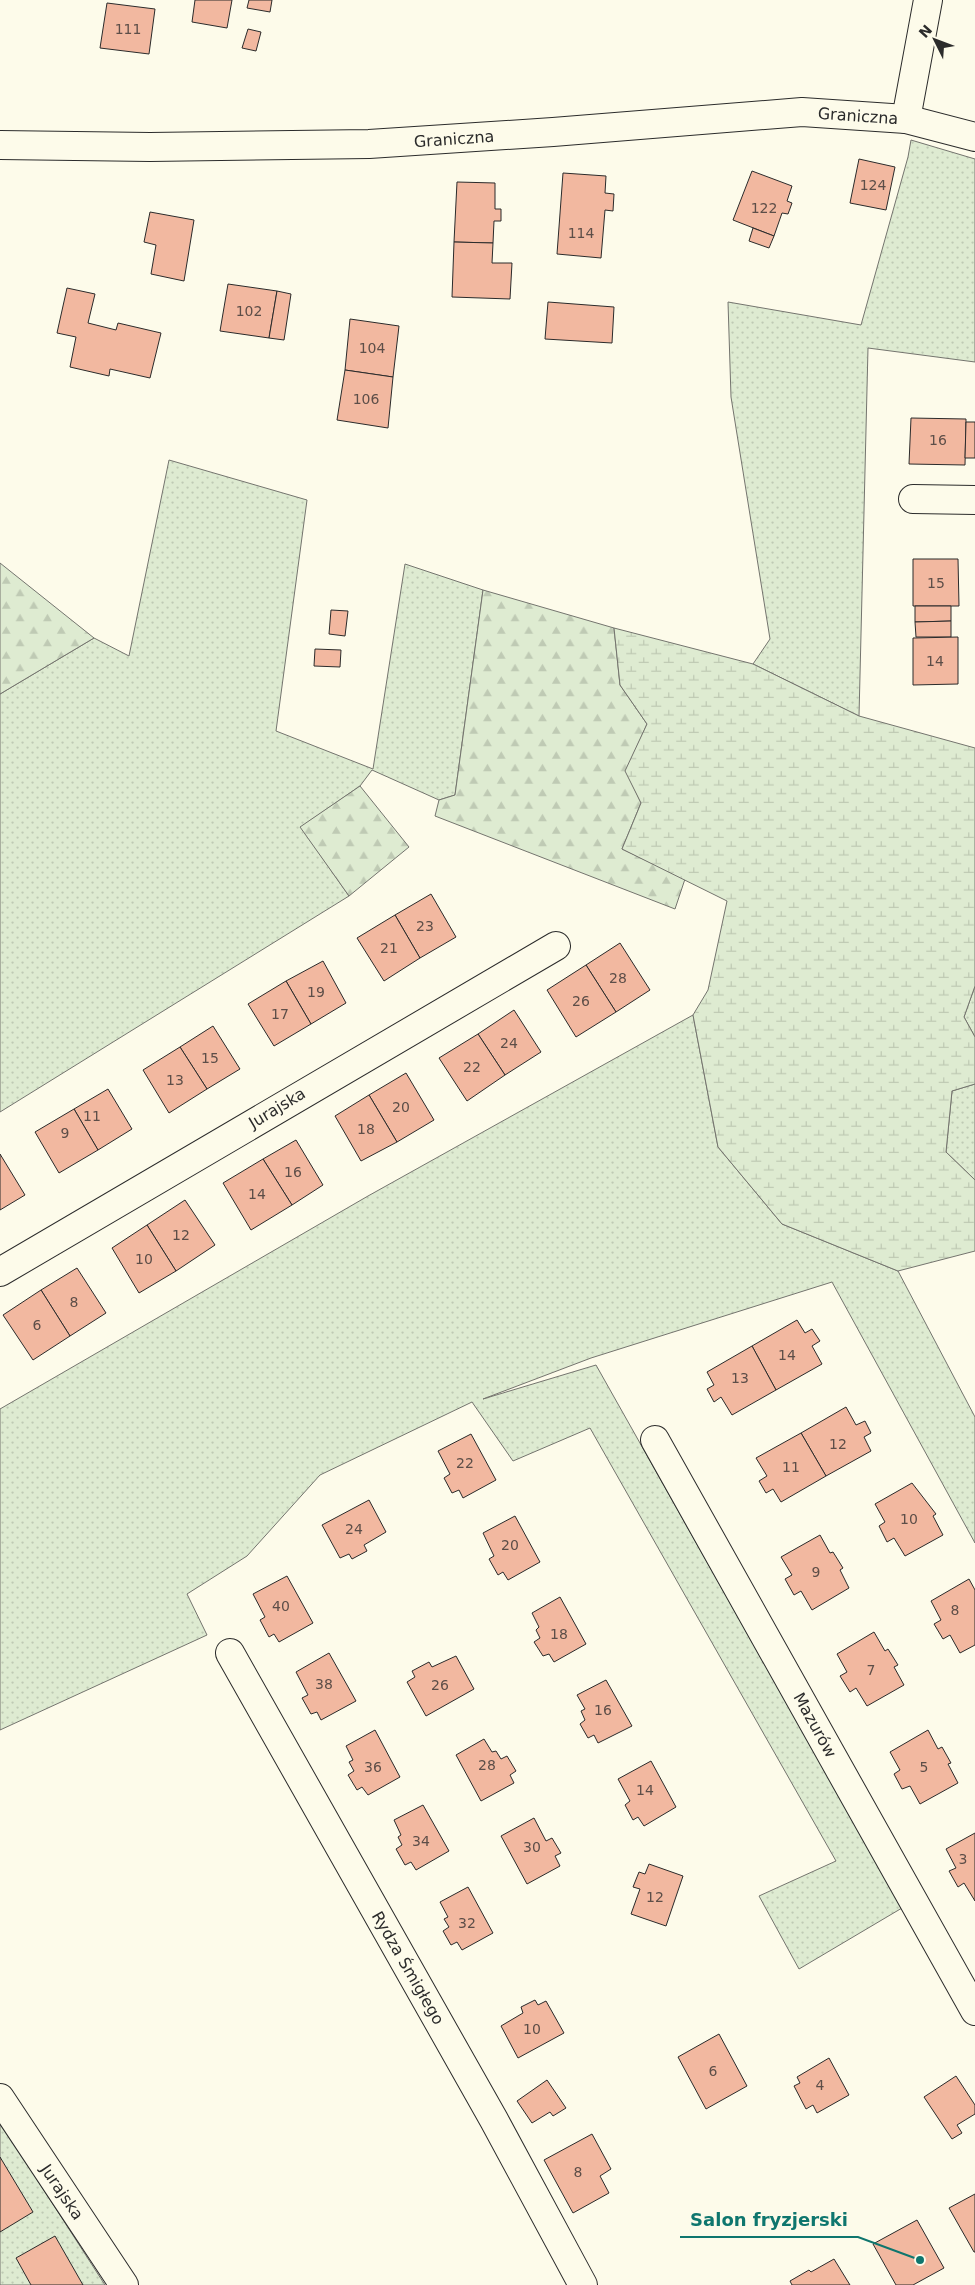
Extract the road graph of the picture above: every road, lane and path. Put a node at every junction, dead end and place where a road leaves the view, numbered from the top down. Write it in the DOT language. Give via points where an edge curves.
graph roads {
  1 [pos="928,0"];
  2 [pos="906,119"];
  3 [pos="975,137"];
  4 [pos="0,145"];
  5 [pos="914,499"];
  6 [pos="975,500"];
  7 [pos="556,946"];
  8 [pos="0,1272"];
  9 [pos="655,1440"];
  10 [pos="230,1653"];
  11 [pos="975,2011"];
  12 [pos="0,2098"];
  13 [pos="124,2285"];
  14 [pos="583,2285"];
  1 -- 2 [label="street"];
  2 -- 3 [label="street, Graniczna"];
  2 -- 4 [label="street, Graniczna" via="802,112 368,144"];
  5 -- 6 [label="street"];
  7 -- 8 [label="street, Jurajska"];
  9 -- 11 [label="street, Mazurów"];
  10 -- 14 [label="street, Rydza Śmigłego" via="494,2120"];
  12 -- 13 [label="street, Jurajska"];
}
